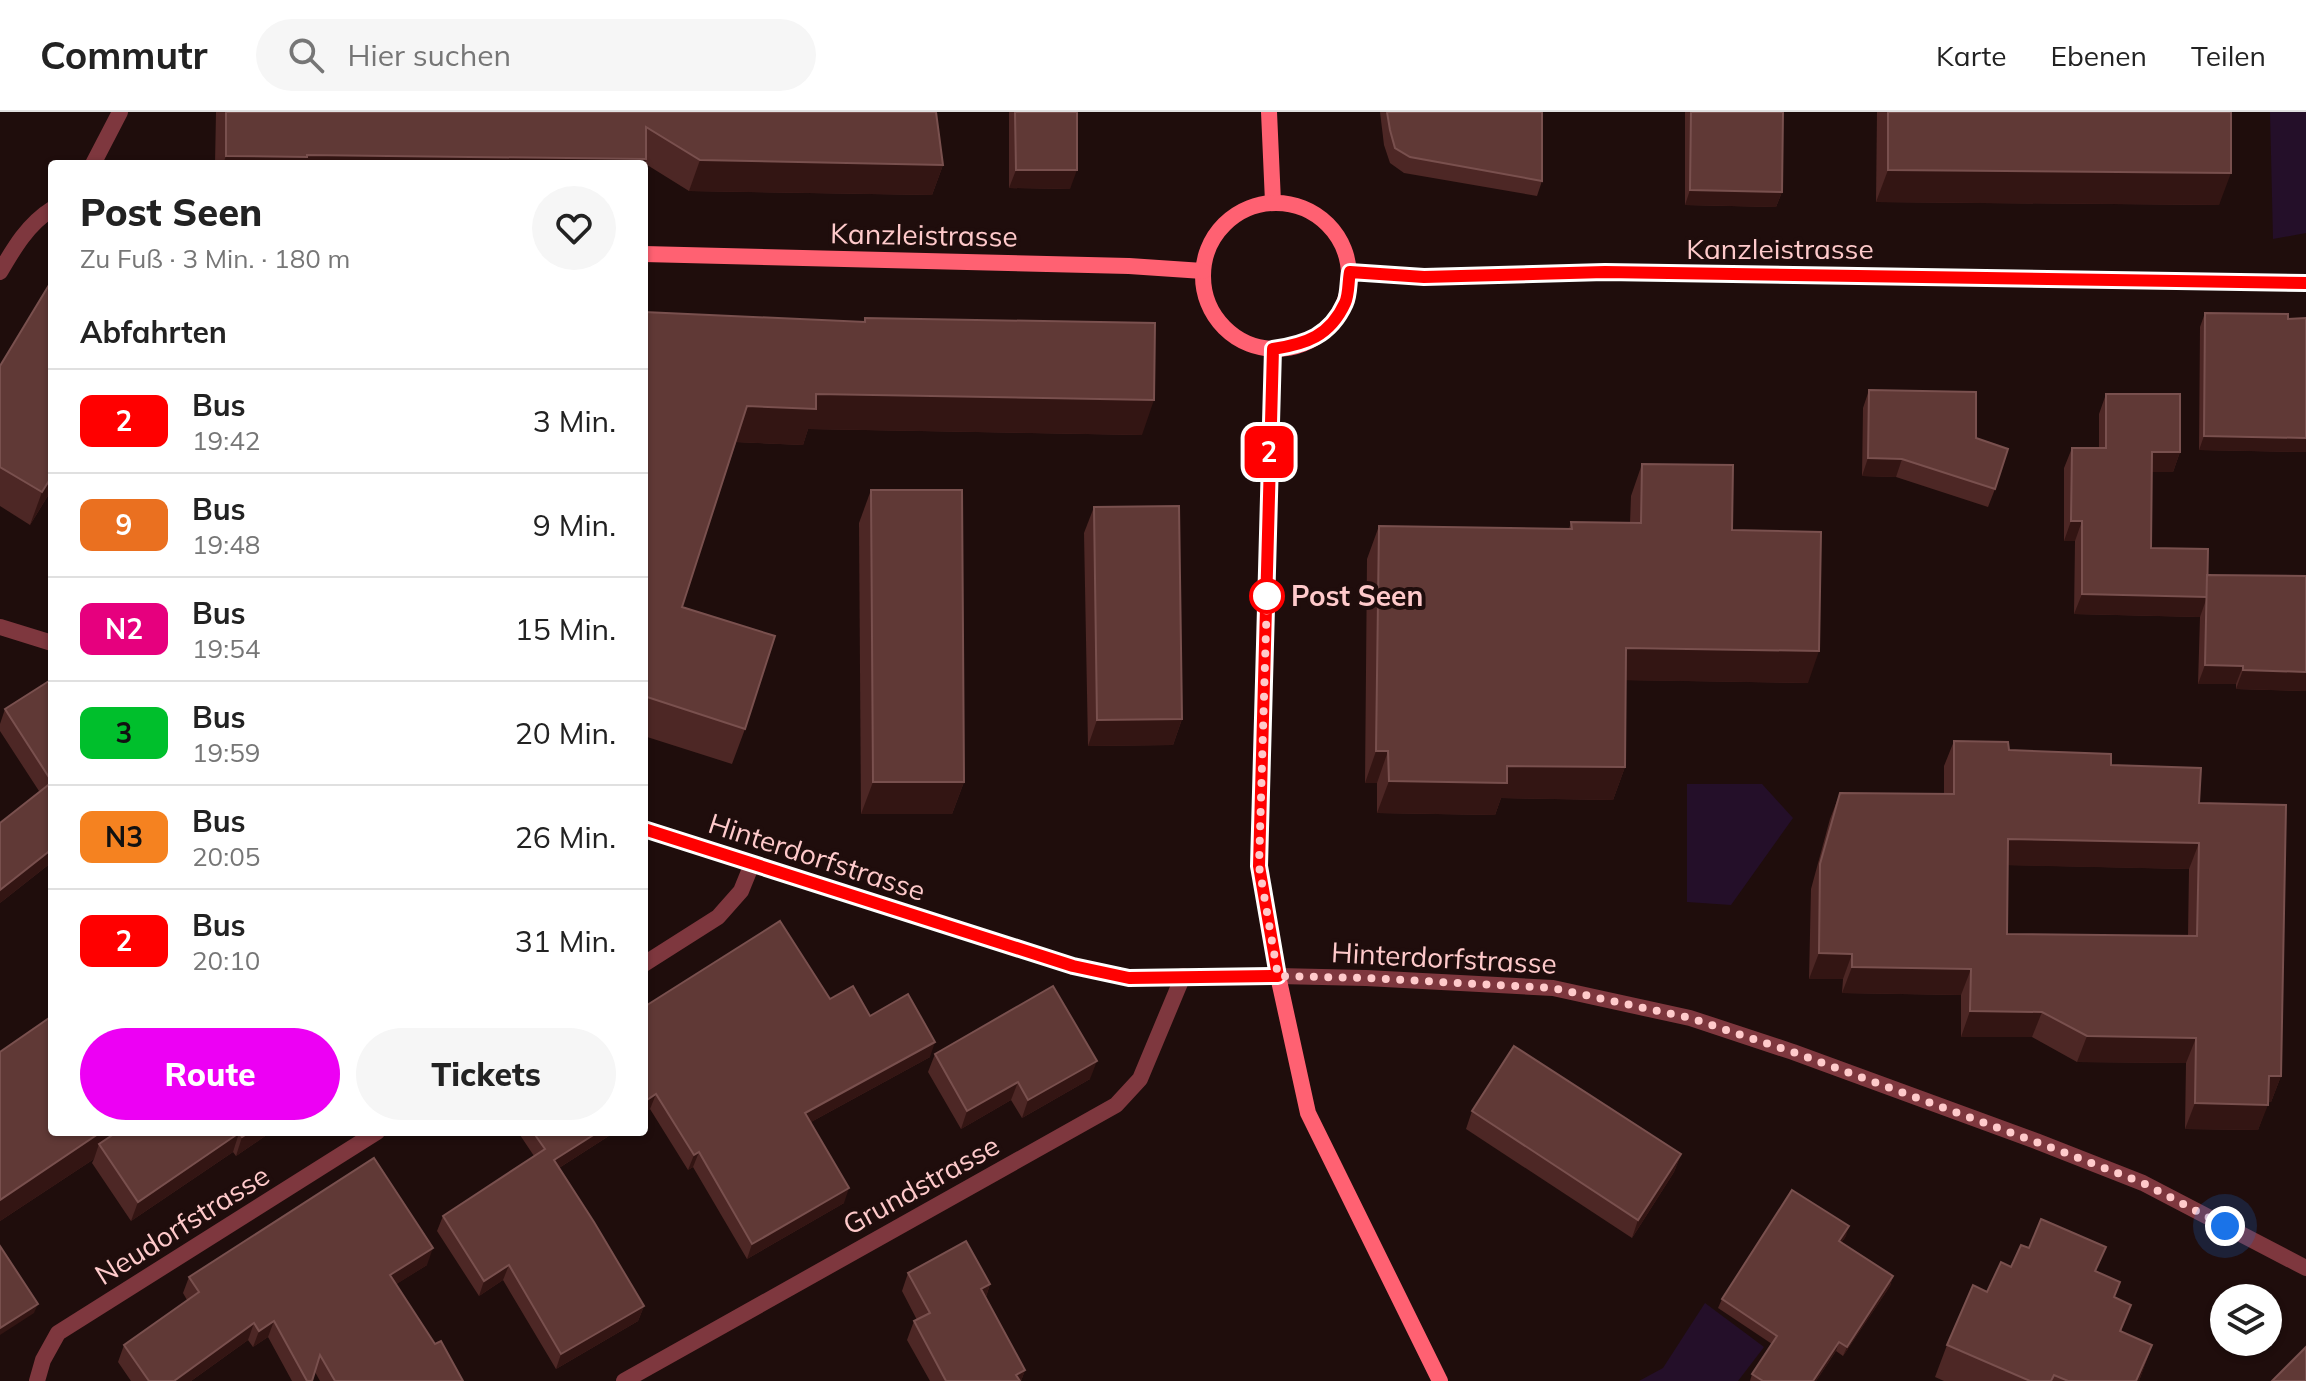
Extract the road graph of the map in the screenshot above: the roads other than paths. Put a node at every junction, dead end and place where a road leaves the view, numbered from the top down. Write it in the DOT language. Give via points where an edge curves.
graph roads {
  1 [pos="120,112"];
  2 [pos="1269,112"];
  3 [pos="95,160"];
  4 [pos="1273,202"];
  5 [pos="48,211"];
  6 [pos="648,254"];
  7 [pos="1203,271"];
  8 [pos="0,272"];
  9 [pos="1350,272"];
  10 [pos="2306,283"];
  11 [pos="1273,349"];
  12 [pos="0,627"];
  13 [pos="48,642"];
  14 [pos="648,830"];
  15 [pos="752,864"];
  16 [pos="648,961"];
  17 [pos="1183,976"];
  18 [pos="1278,976"];
  19 [pos="371,1136"];
  20 [pos="2306,1268"];
  21 [pos="37,1381"];
  22 [pos="624,1381"];
  23 [pos="1440,1381"];
  1 -- 3 [label="street"];
  2 -- 4 [label="street"];
  4 -- 7 [label="street" via="1247,209 1225,223 1209,245"];
  4 -- 9 [label="street" via="1301,206 1326,221 1343,244"];
  5 -- 8 [label="street" via="15,245"];
  6 -- 7 [label="street, Kanzleistrasse"];
  7 -- 11 [label="street" via="1205,294 1230,333"];
  9 -- 10 [label="street, Kanzleistrasse" via="1424,277 1605,272"];
  9 -- 11 [label="street" via="1346,302 1329,328 1303,344"];
  11 -- 18 [label="street" via="1259,866"];
  12 -- 13 [label="street"];
  14 -- 15 [label="street, Hinterdorfstrasse"];
  15 -- 16 [label="street" via="741,891 718,917"];
  15 -- 17 [label="street, Hinterdorfstrasse" via="1073,966 1129,978"];
  17 -- 18 [label="street, Hinterdorfstrasse"];
  17 -- 22 [label="street, Grundstrasse" via="1140,1079 1116,1105"];
  18 -- 20 [label="street, Hinterdorfstrasse" via="1553,988 1690,1018 2143,1183"];
  18 -- 23 [label="street" via="1308,1113"];
  19 -- 21 [label="street, Neudorfstrasse" via="58,1333"];
}
